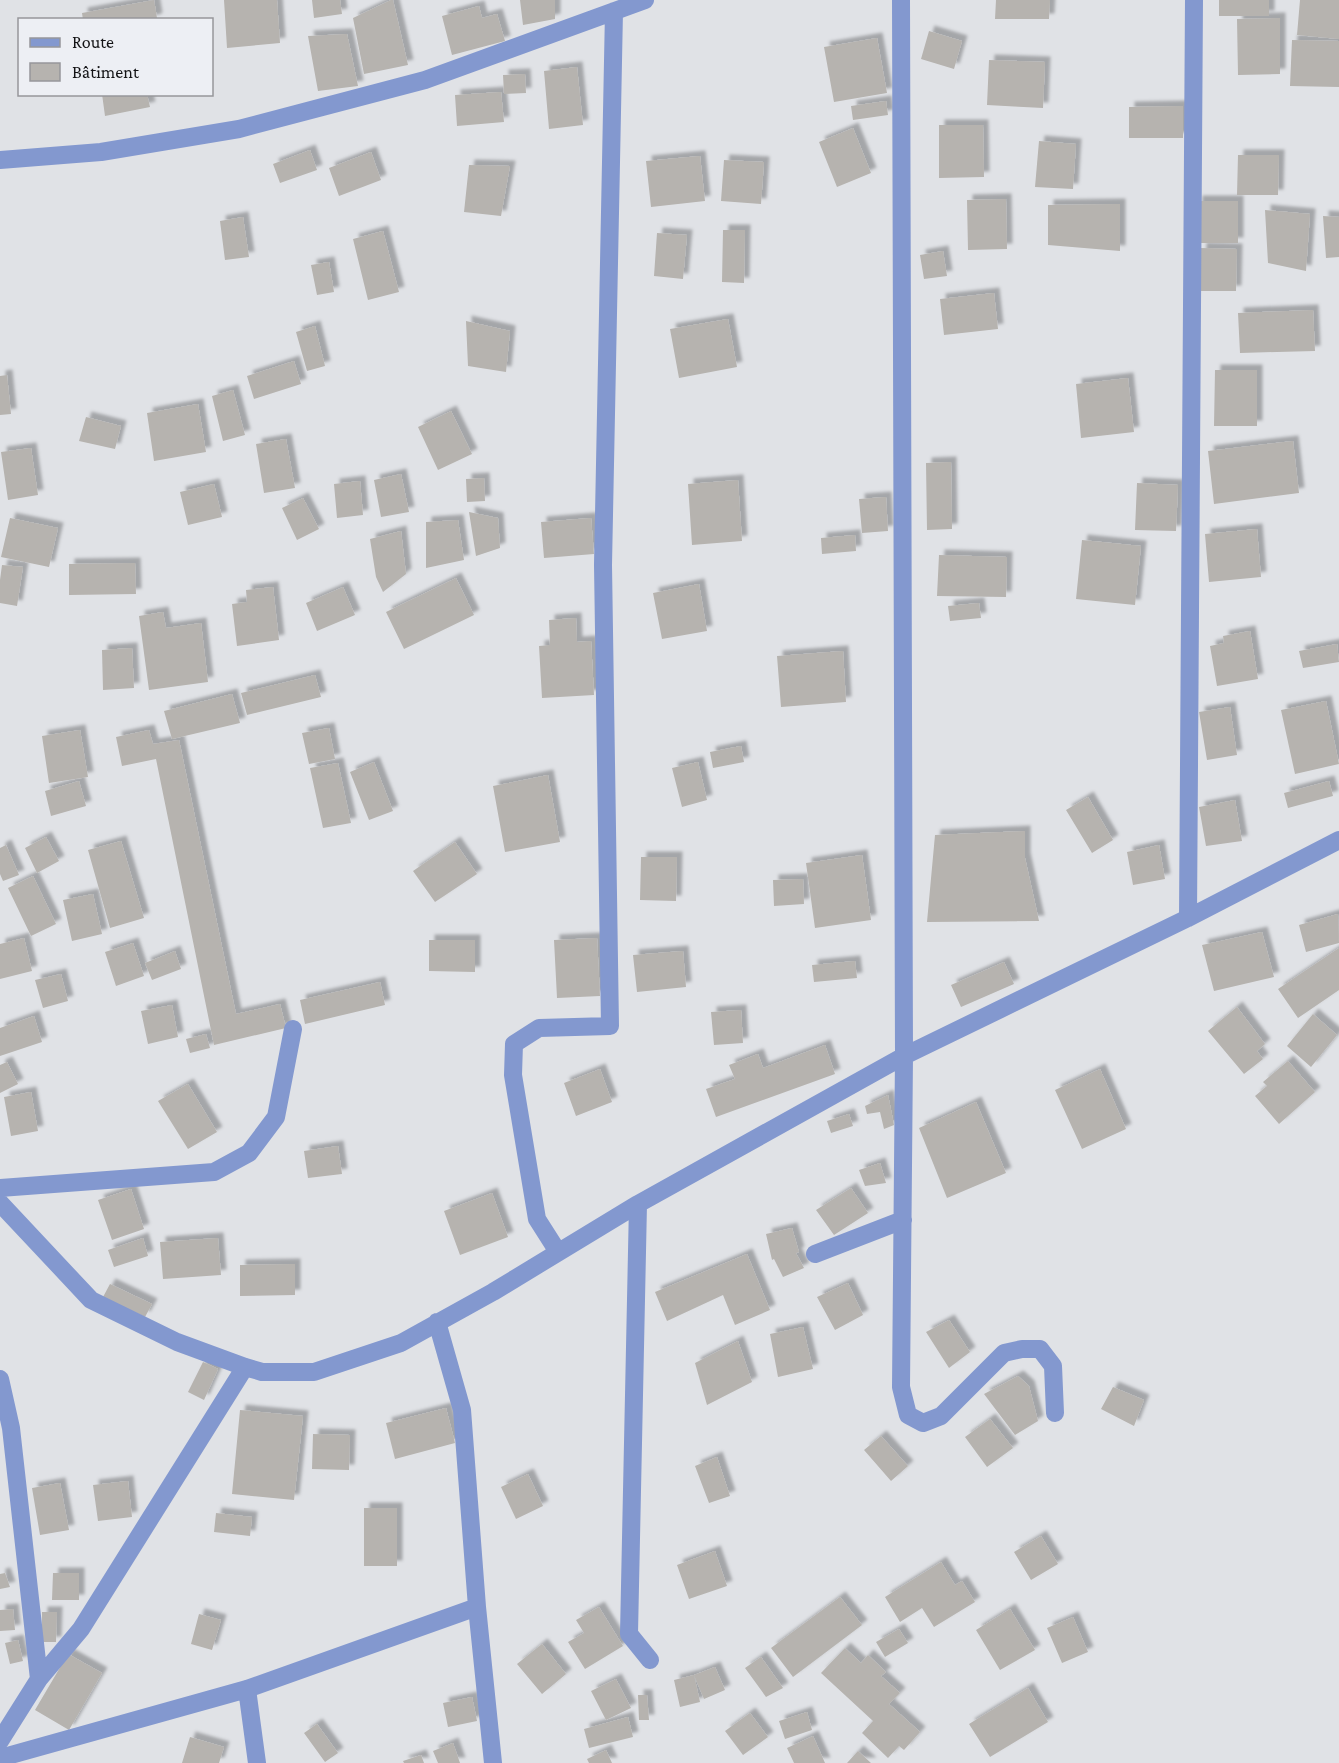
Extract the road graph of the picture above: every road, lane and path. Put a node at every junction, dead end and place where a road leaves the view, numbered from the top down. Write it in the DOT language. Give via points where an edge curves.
graph roads {
  1 [pos="645,0"];
  2 [pos="901,0"];
  3 [pos="1194,0"];
  4 [pos="615,11"];
  5 [pos="0,160"];
  6 [pos="1339,840"];
  7 [pos="1188,918"];
  8 [pos="293,1029"];
  9 [pos="904,1056"];
  10 [pos="0,1188"];
  11 [pos="0,1203"];
  12 [pos="638,1204"];
  13 [pos="903,1220"];
  14 [pos="558,1252"];
  15 [pos="815,1254"];
  16 [pos="437,1323"];
  17 [pos="245,1367"];
  18 [pos="0,1379"];
  19 [pos="1055,1413"];
  20 [pos="477,1607"];
  21 [pos="650,1660"];
  22 [pos="39,1679"];
  23 [pos="247,1689"];
  24 [pos="0,1741"];
  25 [pos="0,1758"];
  26 [pos="257,1763"];
  27 [pos="493,1763"];
  1 -- 4 [label="street"];
  2 -- 9 [label="street"];
  3 -- 7 [label="street"];
  4 -- 5 [label="street" via="425,80 239,129 101,152"];
  4 -- 14 [label="street" via="603,565 610,1026 539,1028 514,1044 513,1075 537,1219"];
  6 -- 7 [label="street"];
  7 -- 9 [label="street"];
  8 -- 10 [label="street" via="276,1117 249,1153 231,1163 214,1172"];
  9 -- 12 [label="street"];
  9 -- 13 [label="street"];
  11 -- 17 [label="street" via="91,1300 177,1342"];
  12 -- 14 [label="street"];
  12 -- 21 [label="street" via="629,1634"];
  13 -- 15 [label="street"];
  13 -- 19 [label="street" via="901,1387 908,1415 923,1423 941,1416 1004,1353 1022,1349 1040,1349 1053,1366"];
  14 -- 16 [label="street"];
  16 -- 17 [label="street" via="401,1343 314,1372 262,1372"];
  16 -- 20 [label="street" via="462,1410"];
  17 -- 22 [label="street" via="81,1629"];
  18 -- 22 [label="street" via="11,1428"];
  20 -- 23 [label="street"];
  20 -- 27 [label="street"];
  22 -- 24 [label="street"];
  23 -- 25 [label="street"];
  23 -- 26 [label="street"];
}
